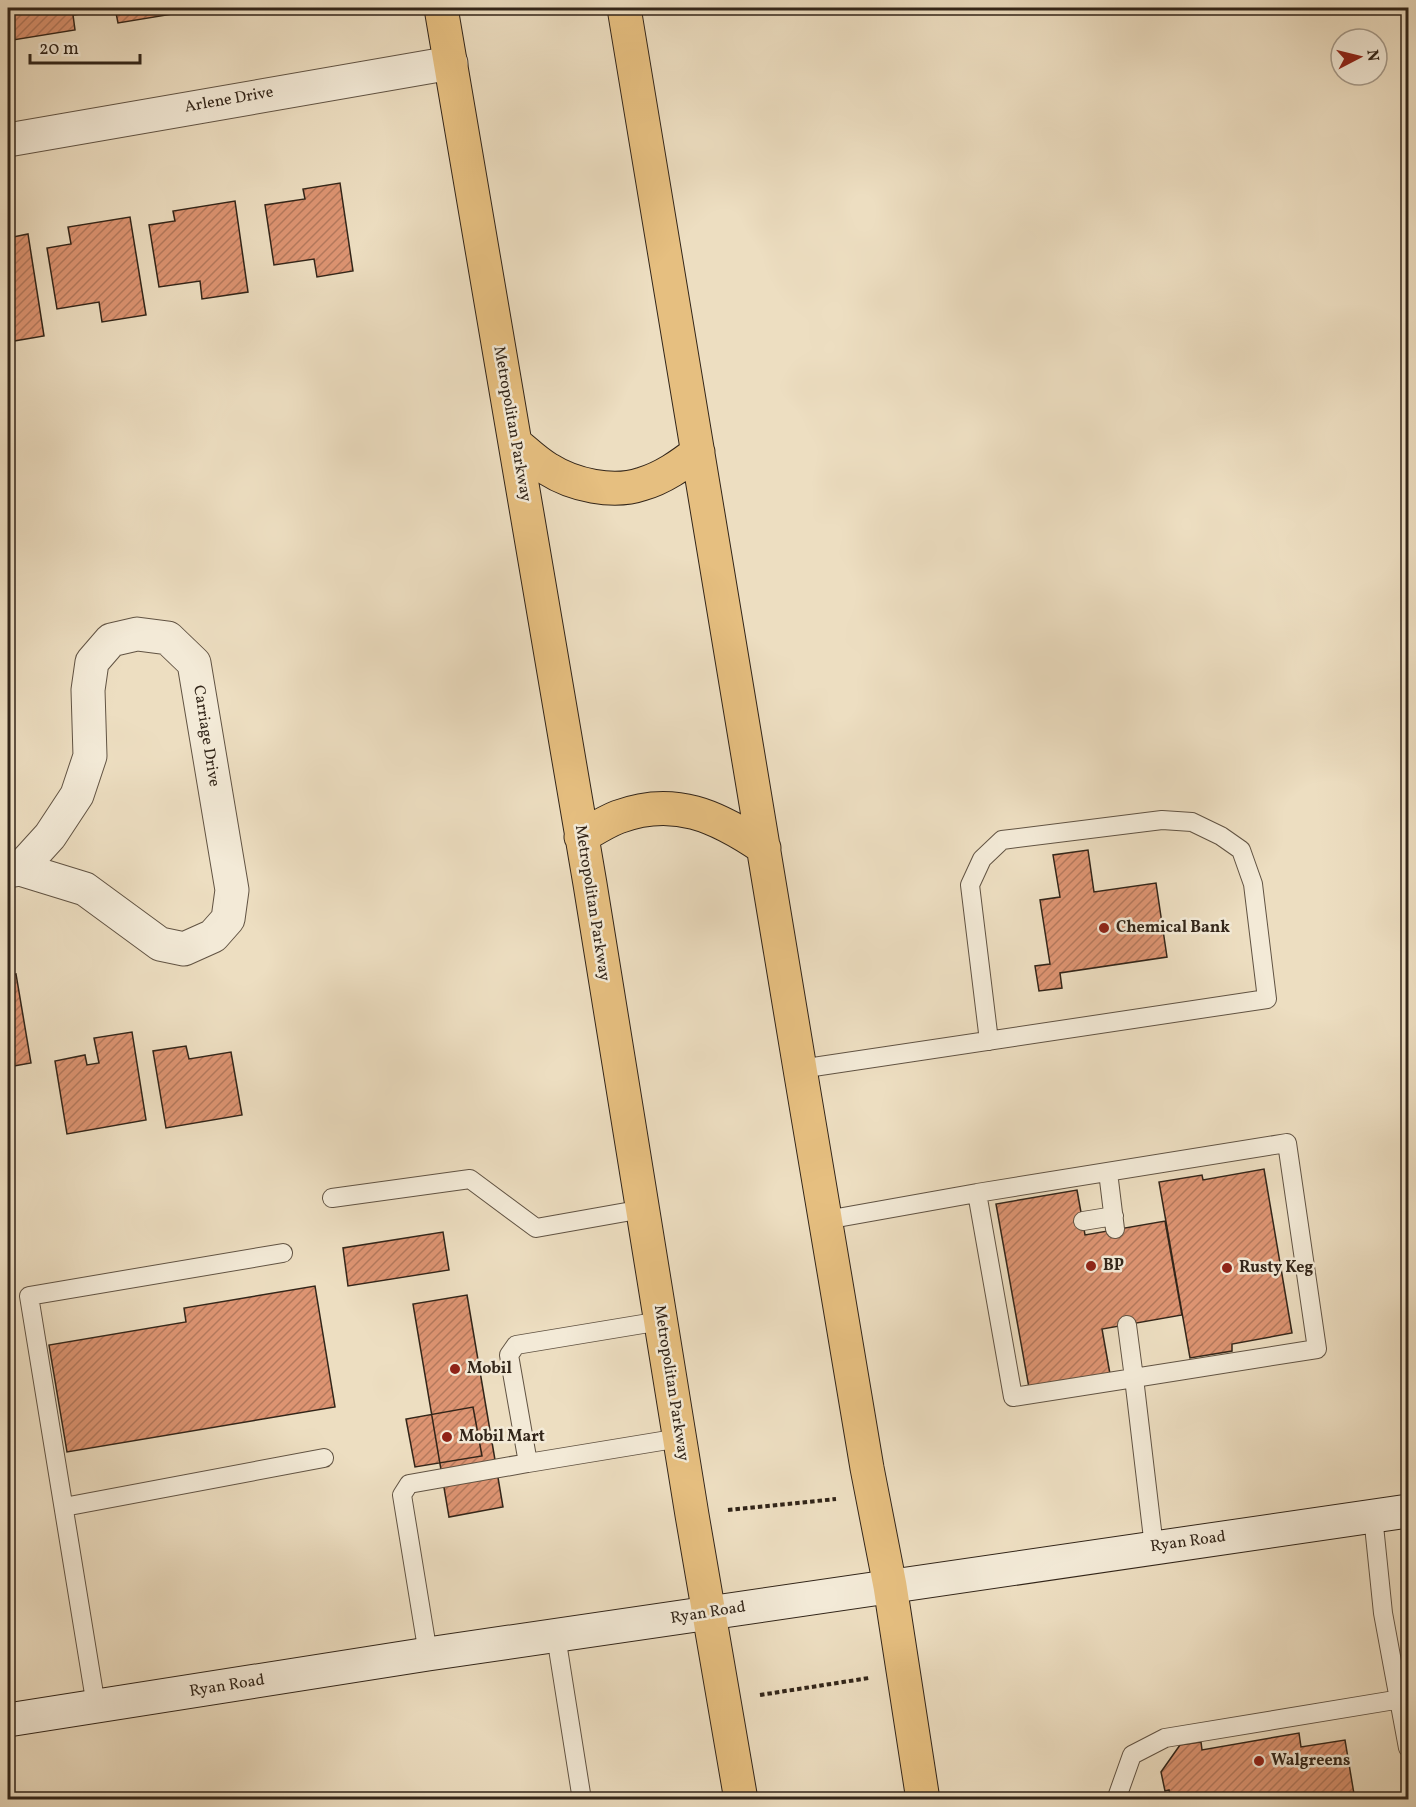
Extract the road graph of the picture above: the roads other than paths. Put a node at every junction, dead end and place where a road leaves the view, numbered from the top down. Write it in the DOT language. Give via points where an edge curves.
graph roads {
  1 [pos="441,8"];
  2 [pos="624,8"];
  3 [pos="450,63"];
  4 [pos="8,140"];
  5 [pos="515,443"];
  6 [pos="698,452"];
  7 [pos="581,837"];
  8 [pos="764,848"];
  9 [pos="14,870"];
  10 [pos="989,1041"];
  11 [pos="800,1069"];
  12 [pos="1108,1172"];
  13 [pos="977,1193"];
  14 [pos="332,1198"];
  15 [pos="643,1209"];
  16 [pos="826,1220"];
  17 [pos="1083,1221"];
  18 [pos="283,1253"];
  19 [pos="661,1321"];
  20 [pos="1127,1325"];
  21 [pos="1134,1378"];
  22 [pos="680,1438"];
  23 [pos="324,1458"];
  24 [pos="528,1463"];
  25 [pos="64,1507"];
  26 [pos="1408,1511"];
  27 [pos="1373,1516"];
  28 [pos="1154,1547"];
  29 [pos="890,1586"];
  30 [pos="709,1613"];
  31 [pos="556,1636"];
  32 [pos="428,1654"];
  33 [pos="1401,1699"];
  34 [pos="96,1706"];
  35 [pos="8,1720"];
  36 [pos="1408,1748"];
  37 [pos="582,1800"];
  38 [pos="741,1800"];
  39 [pos="923,1800"];
  40 [pos="1116,1800"];
  1 -- 3 [label="main road, Metropolitan Parkway"];
  2 -- 6 [label="main road"];
  3 -- 4 [label="main road, Arlene Drive"];
  3 -- 5 [label="main road, Metropolitan Parkway"];
  5 -- 6 [label="main road" via="548,470 583,484 616,488 641,485 670,472"];
  5 -- 7 [label="main road, Metropolitan Parkway"];
  6 -- 8 [label="main road"];
  7 -- 8 [label="main road" via="643,809 673,808 731,826"];
  7 -- 15 [label="main road, Metropolitan Parkway"];
  8 -- 11 [label="main road"];
  9 -- 9 [label="main road, Carriage Drive" via="85,889 160,944 184,949 213,936 228,919 232,890 194,663 168,638 137,634 111,640 92,662 88,690 90,756 77,795 51,836"];
  10 -- 10 [label="lane" via="1267,999 1252,884 1241,850 1192,822 1162,820 1002,840 982,860 970,885"];
  10 -- 11 [label="lane"];
  11 -- 16 [label="main road"];
  12 -- 13 [label="lane"];
  12 -- 17 [label="lane" via="1114,1223"];
  12 -- 21 [label="lane" via="1287,1143 1317,1348"];
  13 -- 16 [label="lane"];
  13 -- 21 [label="lane" via="993,1237 1012,1339 1013,1397"];
  14 -- 15 [label="lane" via="470,1179 536,1228"];
  15 -- 19 [label="main road, Metropolitan Parkway"];
  16 -- 29 [label="main road"];
  18 -- 25 [label="lane" via="29,1296"];
  19 -- 22 [label="main road, Metropolitan Parkway"];
  19 -- 24 [label="lane" via="516,1346 509,1355"];
  20 -- 21 [label="lane"];
  21 -- 28 [label="lane"];
  22 -- 24 [label="lane"];
  22 -- 30 [label="main road, Metropolitan Parkway"];
  23 -- 25 [label="lane"];
  24 -- 32 [label="lane" via="409,1484 402,1495"];
  25 -- 34 [label="lane"];
  26 -- 27 [label="main road, Ryan Road"];
  27 -- 28 [label="main road, Ryan Road"];
  27 -- 33 [label="lane" via="1383,1612"];
  28 -- 29 [label="main road, Ryan Road"];
  29 -- 30 [label="main road, Ryan Road"];
  29 -- 39 [label="main road"];
  30 -- 31 [label="main road, Ryan Road"];
  30 -- 38 [label="main road, Metropolitan Parkway"];
  31 -- 32 [label="main road, Ryan Road"];
  31 -- 37 [label="lane"];
  32 -- 34 [label="main road, Ryan Road"];
  33 -- 36 [label="lane"];
  33 -- 40 [label="lane" via="1165,1738 1132,1755"];
  34 -- 35 [label="main road, Ryan Road"];
}
